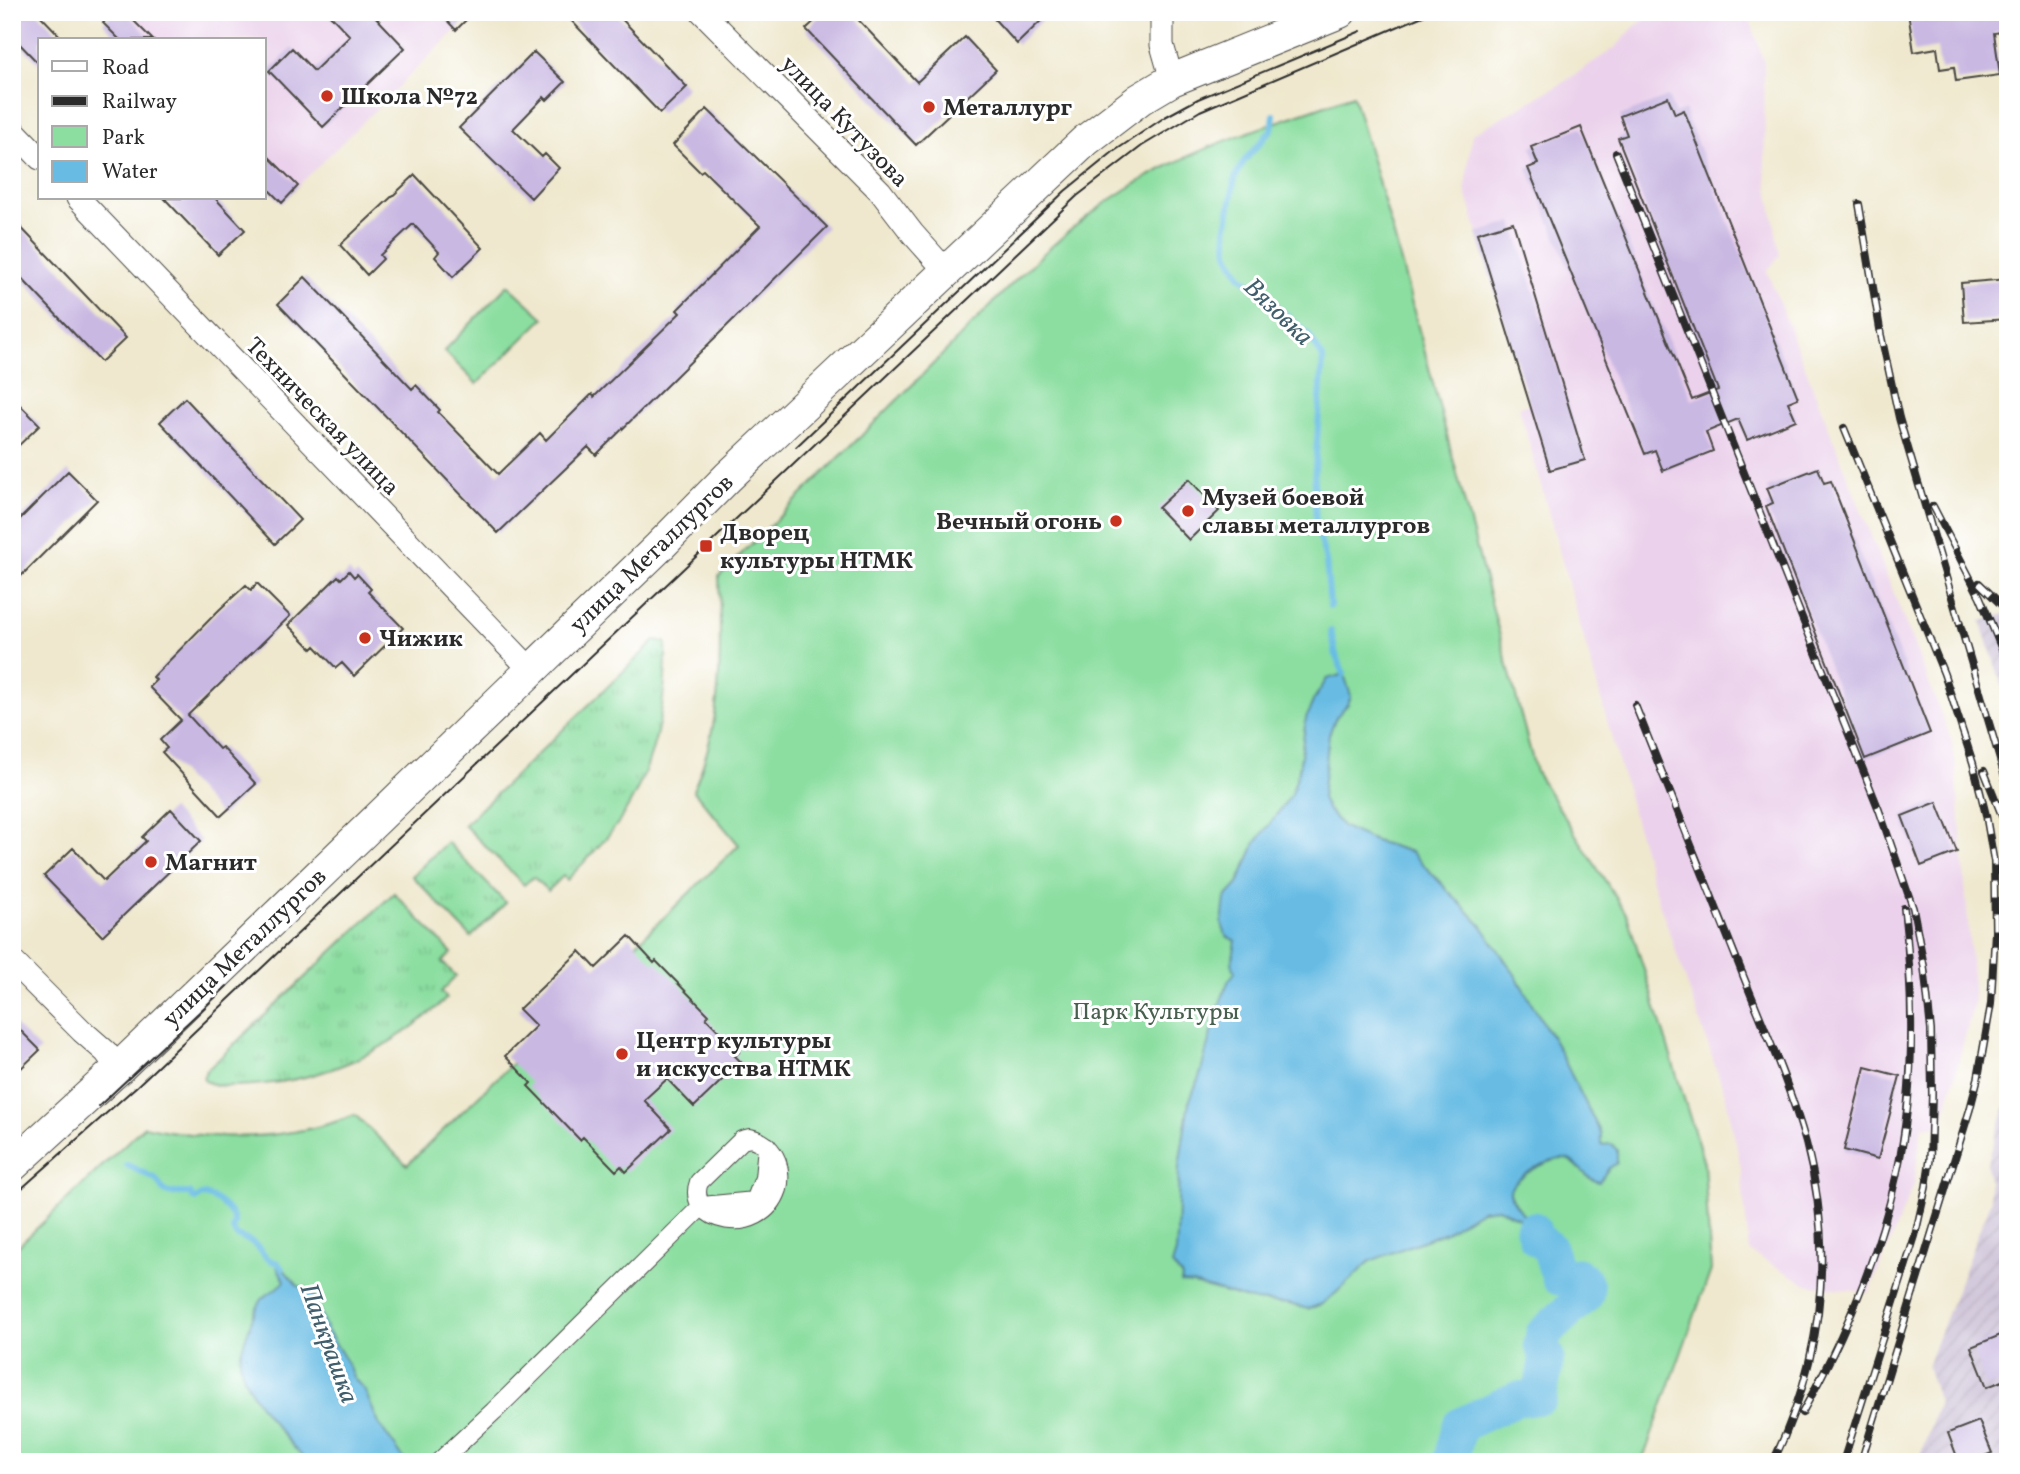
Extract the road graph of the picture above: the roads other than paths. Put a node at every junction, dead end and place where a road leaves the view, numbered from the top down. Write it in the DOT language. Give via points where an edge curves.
graph roads {
  1 [pos="702,12"];
  2 [pos="1163,12"];
  3 [pos="1340,12"];
  4 [pos="1172,80"];
  5 [pos="12,129"];
  6 [pos="38,156"];
  7 [pos="80,200"];
  8 [pos="946,271"];
  9 [pos="531,670"];
  10 [pos="12,961"];
  11 [pos="118,1069"];
  12 [pos="12,1166"];
  13 [pos="702,1206"];
  14 [pos="439,1462"];
  1 -- 8 [label="street, улица Кутузова" via="880,191"];
  2 -- 4 [label="street" via="1162,45"];
  3 -- 4 [label="main road, улица Металлургов"];
  4 -- 8 [label="main road, улица Металлургов" via="1094,134"];
  5 -- 6 [label="street"];
  7 -- 9 [label="street, Техническая улица"];
  8 -- 9 [label="main road, улица Металлургов"];
  9 -- 11 [label="main road, улица Металлургов"];
  10 -- 11 [label="street"];
  11 -- 12 [label="main road, улица Металлургов"];
  13 -- 13 [label="street" via="724,1220 738,1221 766,1210 779,1184 779,1169 767,1146 759,1140 743,1140 699,1182 696,1191"];
  13 -- 14 [label="street"];
}
